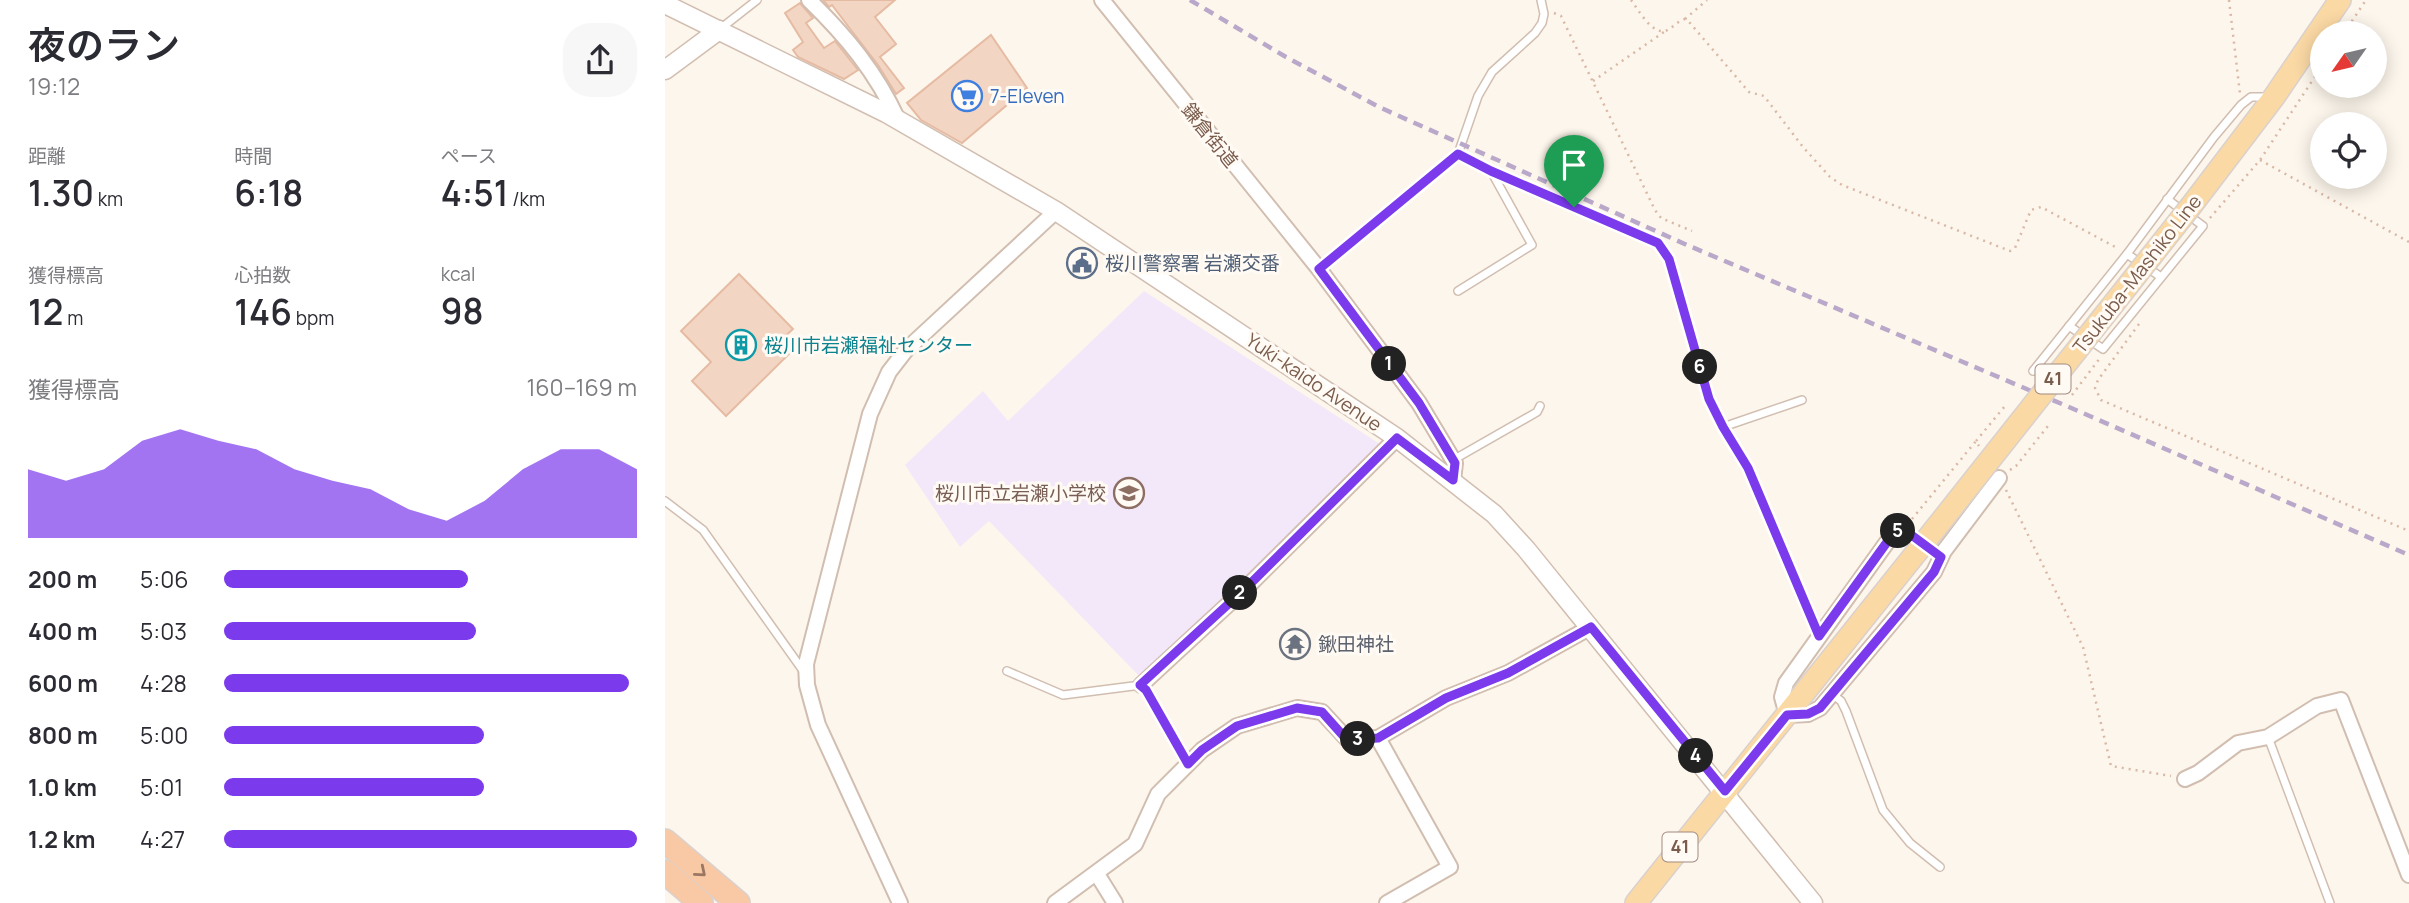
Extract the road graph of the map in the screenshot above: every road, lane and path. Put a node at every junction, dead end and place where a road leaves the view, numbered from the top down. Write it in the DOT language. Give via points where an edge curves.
graph roads {
  1 [pos="757,0"];
  2 [pos="809,0"];
  3 [pos="1102,0"];
  4 [pos="1541,0"];
  5 [pos="1631,0"];
  6 [pos="1707,0"];
  7 [pos="2229,0"];
  8 [pos="2340,0"];
  9 [pos="2366,0"];
  10 [pos="665,4"];
  11 [pos="1544,14"];
  12 [pos="1685,19"];
  13 [pos="2352,21"];
  14 [pos="719,30"];
  15 [pos="1665,31"];
  16 [pos="665,70"];
  17 [pos="1593,81"];
  18 [pos="2310,84"];
  19 [pos="2274,97"];
  20 [pos="2241,105"];
  21 [pos="898,120"];
  22 [pos="1458,154"];
  23 [pos="2260,160"];
  24 [pos="1491,171"];
  25 [pos="2167,199"];
  26 [pos="1056,211"];
  27 [pos="2203,226"];
  28 [pos="1692,230"];
  29 [pos="2409,242"];
  30 [pos="2127,254"];
  31 [pos="1319,269"];
  32 [pos="2161,276"];
  33 [pos="1458,292"];
  34 [pos="2143,318"];
  35 [pos="2069,326"];
  36 [pos="2103,349"];
  37 [pos="2032,371"];
  38 [pos="2072,395"];
  39 [pos="1802,400"];
  40 [pos="1540,406"];
  41 [pos="2005,406"];
  42 [pos="2048,426"];
  43 [pos="1723,427"];
  44 [pos="1397,438"];
  45 [pos="1976,441"];
  46 [pos="1982,450"];
  47 [pos="1453,460"];
  48 [pos="1999,478"];
  49 [pos="1453,480"];
  50 [pos="665,500"];
  51 [pos="1902,528"];
  52 [pos="2409,531"];
  53 [pos="1941,557"];
  54 [pos="1591,627"];
  55 [pos="1819,636"];
  56 [pos="1007,671"];
  57 [pos="807,676"];
  58 [pos="1140,685"];
  59 [pos="1832,694"];
  60 [pos="1787,715"];
  61 [pos="2268,737"];
  62 [pos="1378,738"];
  63 [pos="1188,764"];
  64 [pos="2185,779"];
  65 [pos="1725,791"];
  66 [pos="665,841"];
  67 [pos="1940,867"];
  68 [pos="665,872"];
  69 [pos="1097,874"];
  70 [pos="2409,875"];
  71 [pos="701,903"];
  72 [pos="739,903"];
  73 [pos="900,903"];
  74 [pos="1055,903"];
  75 [pos="1115,903"];
  76 [pos="1387,903"];
  77 [pos="1636,903"];
  78 [pos="1813,903"];
  79 [pos="2330,903"];
  1 -- 14 [label="lane"];
  2 -- 21 [label="street" via="839,29 883,88"];
  3 -- 31 [label="street, 鎌倉街道"];
  4 -- 11 [label="lane"];
  5 -- 15 [label="path" via="1651,26"];
  6 -- 12 [label="path"];
  7 -- 20 [label="path"];
  8 -- 19 [label="main road, Tsukuba-Mashiko Line / 41"];
  9 -- 13 [label="path"];
  10 -- 14 [label="street, Yuki-kaido Avenue"];
  11 -- 17 [label="path" via="1560,16"];
  11 -- 22 [label="lane" via="1535,33 1492,72 1478,96"];
  12 -- 15 [label="path"];
  12 -- 30 [label="path" via="1749,92 1764,96 1817,164 1842,185 2010,251 2031,210 2041,207"];
  14 -- 16 [label="street"];
  14 -- 21 [label="street, Yuki-kaido Avenue"];
  15 -- 17 [label="path"];
  17 -- 28 [label="path" via="1655,210 1661,218"];
  18 -- 23 [label="path"];
  19 -- 20 [label="lane" via="2251,97"];
  19 -- 60 [label="main road, Tsukuba-Mashiko Line / 41, bridge"];
  20 -- 25 [label="lane"];
  21 -- 26 [label="street, Yuki-kaido Avenue"];
  22 -- 24 [label="lane"];
  22 -- 31 [label="lane"];
  23 -- 27 [label="path"];
  23 -- 29 [label="path"];
  24 -- 33 [label="lane" via="1532,246"];
  24 -- 43 [label="path" via="1658,243 1669,259 1709,399"];
  25 -- 27 [label="lane"];
  25 -- 30 [label="lane"];
  26 -- 44 [label="street, Yuki-kaido Avenue"];
  26 -- 57 [label="street" via="889,372 870,414 806,664"];
  27 -- 32 [label="lane"];
  30 -- 32 [label="lane"];
  30 -- 35 [label="lane"];
  31 -- 47 [label="street, 鎌倉街道" via="1419,403"];
  32 -- 36 [label="lane"];
  34 -- 52 [label="path" via="2098,380 2095,388 2101,400"];
  35 -- 36 [label="lane"];
  35 -- 37 [label="lane"];
  36 -- 38 [label="path"];
  39 -- 43 [label="lane"];
  40 -- 47 [label="lane" via="1537,412"];
  41 -- 45 [label="path"];
  42 -- 48 [label="path" via="2016,466"];
  43 -- 55 [label="lane" via="1748,468"];
  44 -- 49 [label="street, Yuki-kaido Avenue"];
  44 -- 58 [label="street"];
  45 -- 46 [label="path"];
  45 -- 51 [label="path"];
  47 -- 49 [label="street"];
  48 -- 53 [label="street"];
  48 -- 64 [label="path" via="2083,648 2112,766"];
  49 -- 54 [label="street, Yuki-kaido Avenue" via="1494,514"];
  50 -- 57 [label="lane" via="703,530"];
  51 -- 53 [label="lane"];
  51 -- 55 [label="street"];
  53 -- 59 [label="street" via="1934,572"];
  54 -- 62 [label="street" via="1508,673 1446,698"];
  54 -- 65 [label="street, Yuki-kaido Avenue"];
  55 -- 60 [label="street" via="1786,682 1782,697"];
  56 -- 58 [label="lane" via="1063,695"];
  57 -- 73 [label="street" via="818,725"];
  58 -- 63 [label="lane"];
  59 -- 60 [label="street" via="1814,713"];
  59 -- 67 [label="lane" via="1846,711 1884,810 1910,843"];
  60 -- 65 [label="main road, Tsukuba-Mashiko Line / 41"];
  61 -- 64 [label="street" via="2238,743"];
  61 -- 70 [label="street" via="2317,706 2341,700"];
  61 -- 79 [label="lane"];
  62 -- 63 [label="street" via="1347,740 1322,712 1297,708 1237,726"];
  62 -- 76 [label="street" via="1450,867"];
  63 -- 69 [label="street" via="1158,794 1136,844"];
  65 -- 77 [label="main road, Tsukuba-Mashiko Line / 41"];
  65 -- 78 [label="street, Yuki-kaido Avenue"];
  66 -- 72 [label="highway, one-way"];
  68 -- 71 [label="highway"];
  69 -- 74 [label="street"];
  69 -- 75 [label="street"];
}
